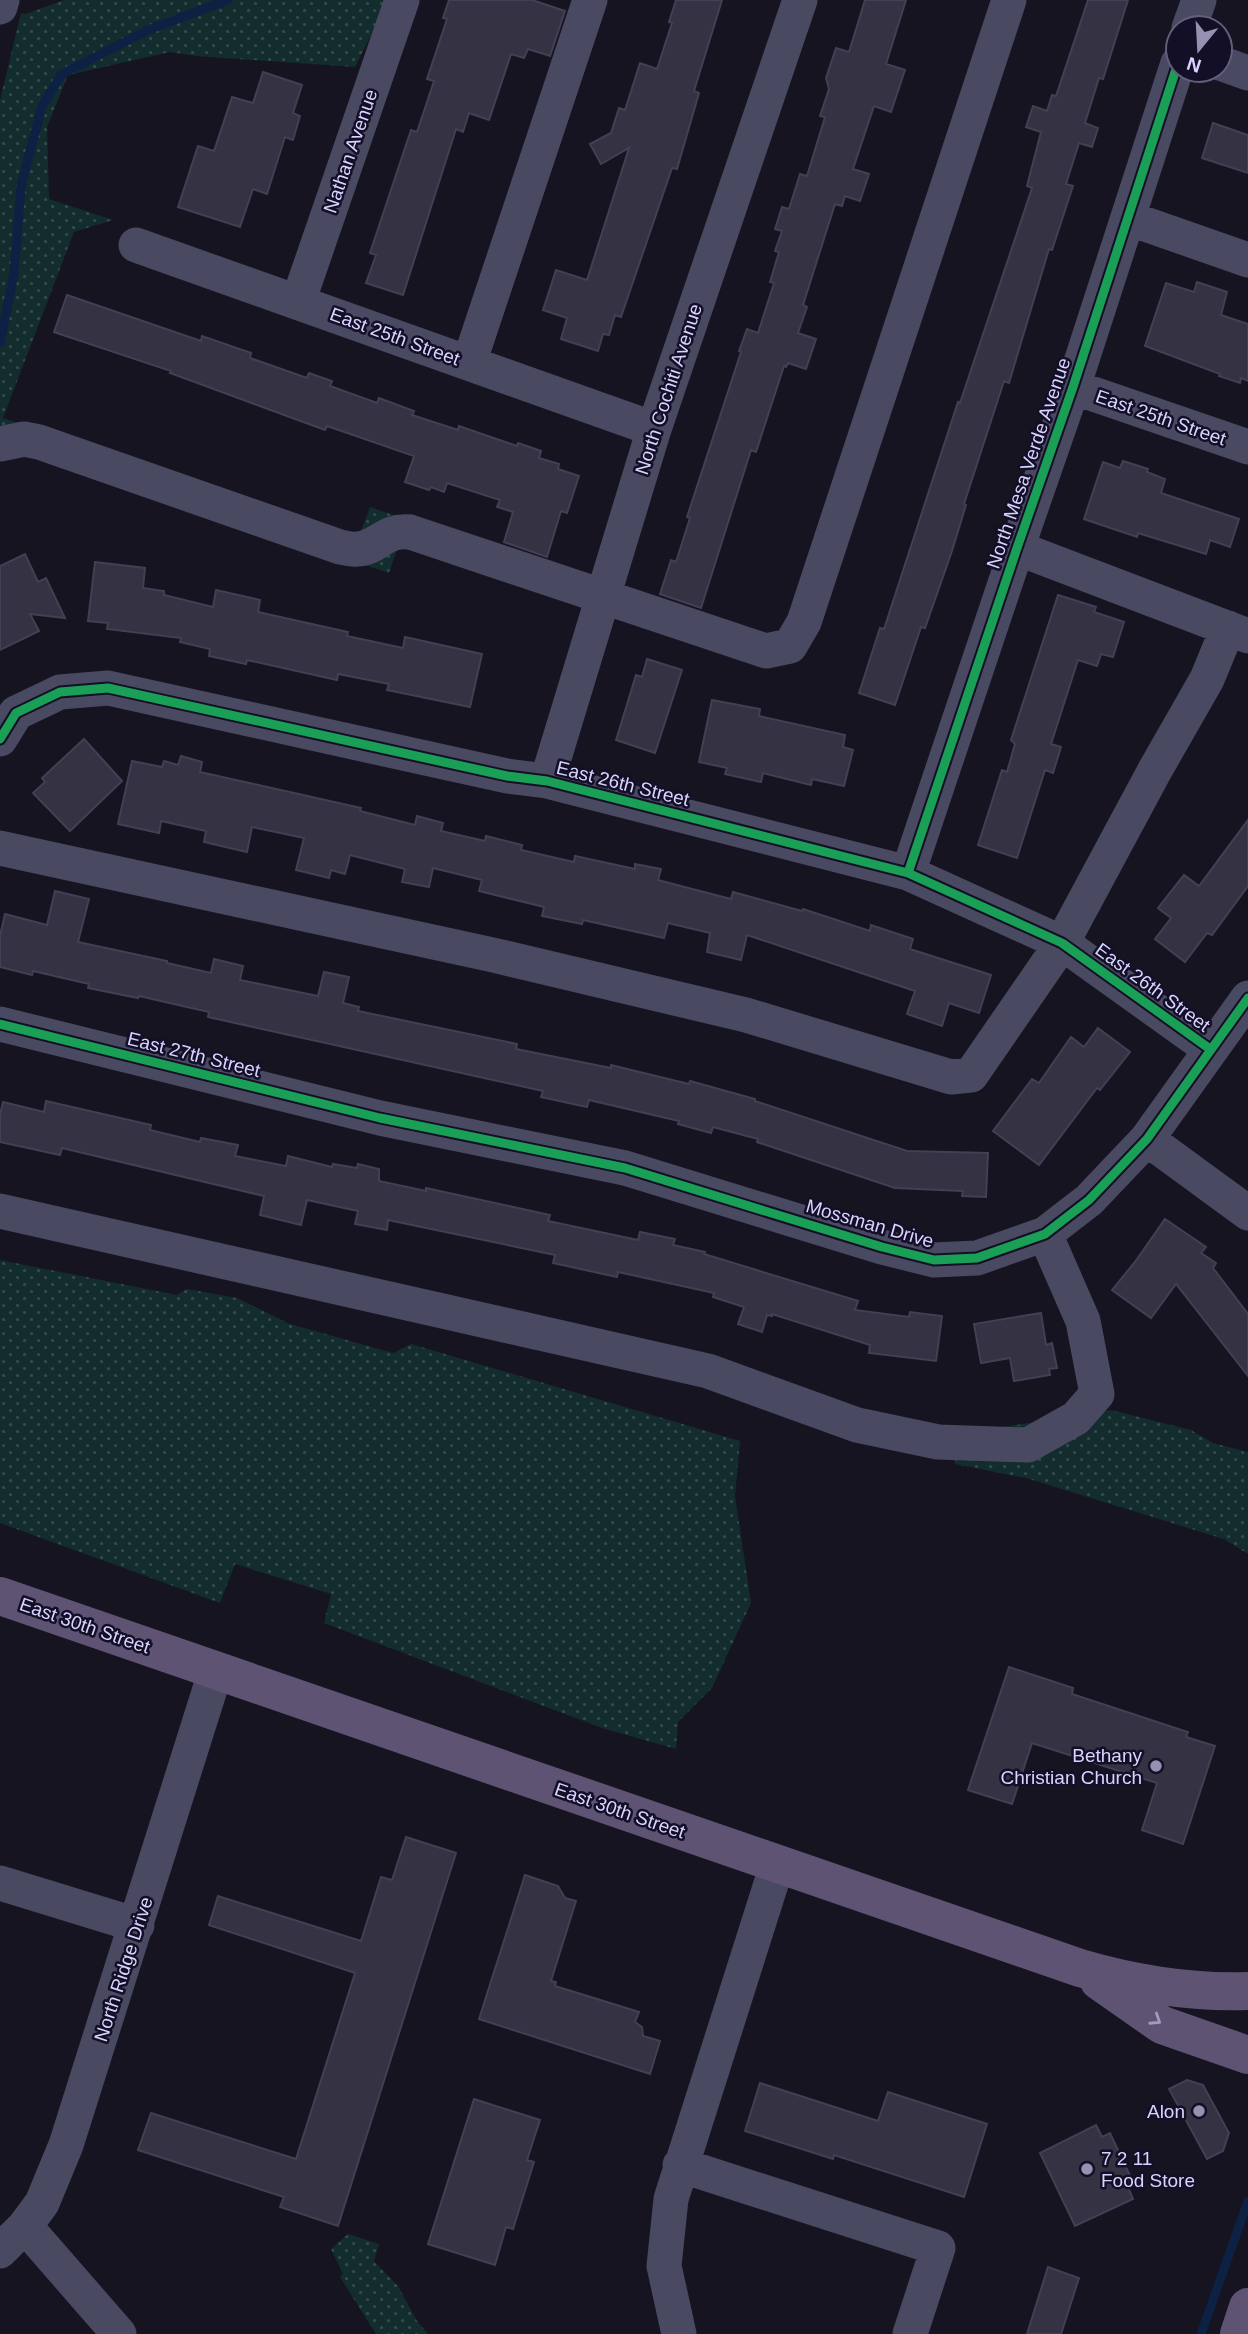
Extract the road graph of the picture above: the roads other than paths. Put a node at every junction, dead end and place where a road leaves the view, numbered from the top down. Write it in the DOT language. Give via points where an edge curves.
graph roads {
  1 [pos="2,0"];
  2 [pos="402,0"];
  3 [pos="590,0"];
  4 [pos="800,0"];
  5 [pos="1009,0"];
  6 [pos="0,6"];
  7 [pos="1171,84"];
  8 [pos="1128,218"];
  9 [pos="136,245"];
  10 [pos="1248,260"];
  11 [pos="298,302"];
  12 [pos="469,363"];
  13 [pos="1073,387"];
  14 [pos="654,429"];
  15 [pos="0,444"];
  16 [pos="1248,447"];
  17 [pos="1017,548"];
  18 [pos="603,598"];
  19 [pos="1238,632"];
  20 [pos="0,739"];
  21 [pos="547,781"];
  22 [pos="0,848"];
  23 [pos="908,873"];
  24 [pos="1062,943"];
  25 [pos="1248,999"];
  26 [pos="0,1024"];
  27 [pos="1209,1049"];
  28 [pos="380,1118"];
  29 [pos="1147,1139"];
  30 [pos="0,1211"];
  31 [pos="1248,1213"];
  32 [pos="1045,1234"];
  33 [pos="0,1596"];
  34 [pos="216,1670"];
  35 [pos="777,1865"];
  36 [pos="0,1883"];
  37 [pos="137,1925"];
  38 [pos="1080,1968"];
  39 [pos="1248,1992"];
  40 [pos="1248,2055"];
  41 [pos="680,2165"];
  42 [pos="25,2226"];
  43 [pos="0,2251"];
  44 [pos="1248,2307"];
  45 [pos="120,2334"];
  46 [pos="679,2334"];
  47 [pos="910,2334"];
  48 [pos="1239,2334"];
  1 -- 6 [label="street"];
  2 -- 11 [label="street, Nathan Avenue"];
  3 -- 12 [label="street"];
  4 -- 14 [label="street, North Cochiti Avenue"];
  5 -- 18 [label="street" via="804,622 790,646 766,651"];
  7 -- 8 [label="street, North Mesa Verde Avenue"];
  8 -- 10 [label="street"];
  8 -- 13 [label="street, North Mesa Verde Avenue"];
  9 -- 11 [label="street, East 25th Street"];
  11 -- 12 [label="street, East 25th Street"];
  12 -- 14 [label="street, East 25th Street"];
  13 -- 16 [label="street, East 25th Street"];
  13 -- 17 [label="street, North Mesa Verde Avenue"];
  14 -- 18 [label="street, North Cochiti Avenue"];
  15 -- 18 [label="street" via="24,439 39,442 340,547 359,550 390,533 410,532"];
  17 -- 19 [label="street"];
  17 -- 23 [label="street, North Mesa Verde Avenue"];
  18 -- 21 [label="street, North Cochiti Avenue"];
  19 -- 24 [label="street" via="1155,770"];
  20 -- 21 [label="street, East 26th Street" via="16,713 60,692 108,688"];
  21 -- 23 [label="street, East 26th Street"];
  22 -- 24 [label="street" via="720,1009 951,1077 971,1075"];
  23 -- 24 [label="street, East 26th Street"];
  24 -- 27 [label="street, East 26th Street"];
  25 -- 27 [label="street, Mossman Drive"];
  26 -- 28 [label="street, East 27th Street"];
  27 -- 29 [label="street, Mossman Drive"];
  28 -- 32 [label="street, Mossman Drive" via="625,1168 934,1260 977,1258"];
  29 -- 31 [label="street"];
  29 -- 32 [label="street, Mossman Drive" via="1088,1200"];
  30 -- 32 [label="street" via="708,1371 857,1424 938,1442 1028,1446 1076,1418 1097,1394 1083,1321"];
  33 -- 34 [label="main road, East 30th Street"];
  34 -- 35 [label="main road, East 30th Street"];
  34 -- 37 [label="street, North Ridge Drive"];
  35 -- 38 [label="main road, East 30th Street"];
  35 -- 41 [label="street"];
  36 -- 37 [label="street"];
  37 -- 42 [label="street, North Ridge Drive" via="62,2156 42,2203"];
  38 -- 39 [label="main road, East 30th Street" via="1187,1990"];
  38 -- 40 [label="main road, one-way" via="1162,2025"];
  41 -- 46 [label="street" via="671,2199 664,2266"];
  41 -- 47 [label="street" via="938,2248"];
  42 -- 43 [label="street, North Ridge Drive"];
  42 -- 45 [label="street"];
  44 -- 48 [label="main road"];
}
